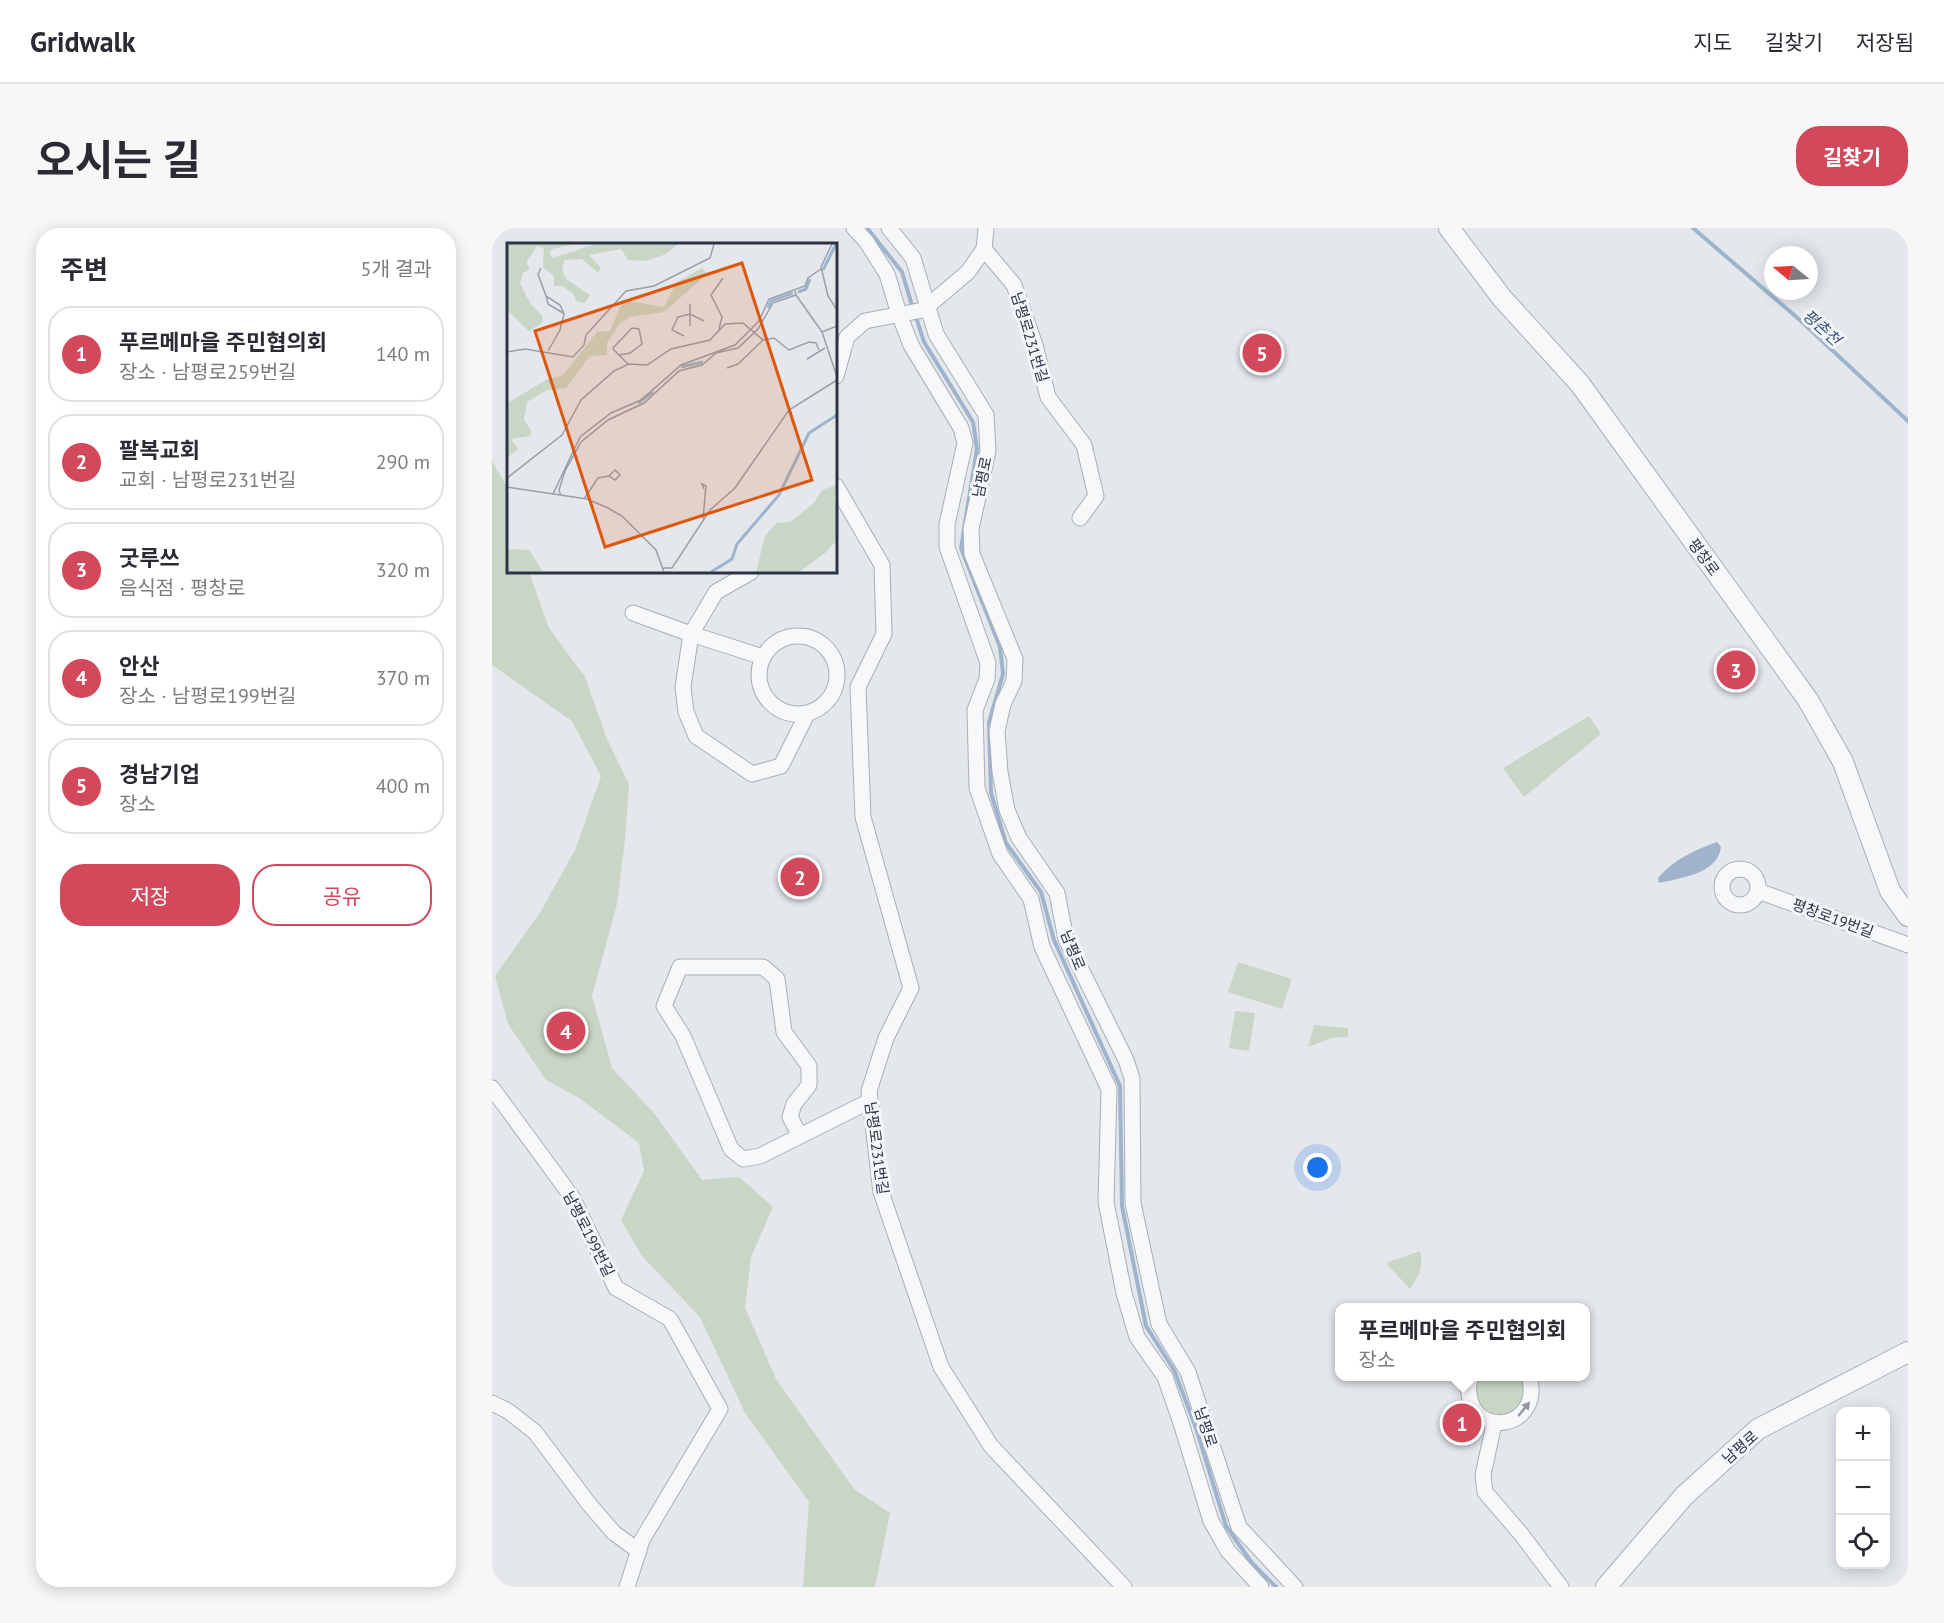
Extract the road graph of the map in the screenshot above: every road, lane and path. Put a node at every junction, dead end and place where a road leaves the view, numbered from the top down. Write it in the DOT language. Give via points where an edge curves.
graph roads {
  1 [pos="854,228"];
  2 [pos="889,228"];
  3 [pos="986,228"];
  4 [pos="1449,228"];
  5 [pos="984,249"];
  6 [pos="926,307"];
  7 [pos="902,313"];
  8 [pos="837,372"];
  9 [pos="837,493"];
  10 [pos="1080,518"];
  11 [pos="749,573"];
  12 [pos="633,613"];
  13 [pos="691,634"];
  14 [pos="763,657"];
  15 [pos="835,689"];
  16 [pos="858,698"];
  17 [pos="807,714"];
  18 [pos="1758,891"];
  19 [pos="1908,916"];
  20 [pos="1908,945"];
  21 [pos="492,1088"];
  22 [pos="870,1101"];
  23 [pos="800,1136"];
  24 [pos="1908,1352"];
  25 [pos="1469,1381"];
  26 [pos="1530,1381"];
  27 [pos="492,1403"];
  28 [pos="1494,1424"];
  29 [pos="639,1551"];
  30 [pos="627,1587"];
  31 [pos="1124,1587"];
  32 [pos="1261,1587"];
  33 [pos="1295,1587"];
  34 [pos="1561,1587"];
  35 [pos="1606,1587"];
  1 -- 7 [label="street" via="887,274"];
  2 -- 6 [label="street" via="913,258"];
  3 -- 5 [label="street"];
  4 -- 19 [label="street, 평창로" via="1502,298 1580,384 1808,700 1843,762 1890,891"];
  5 -- 6 [label="street" via="968,272"];
  5 -- 10 [label="street, 남평로231번길" via="1014,285 1048,398 1084,445 1096,496"];
  6 -- 7 [label="street"];
  6 -- 33 [label="street, 남평로" via="936,334 986,415 988,451 971,529 972,554 1015,658 1014,681 997,730 1007,810 1019,838 1057,893 1066,939 1132,1078 1133,1203 1159,1324 1188,1372 1239,1527"];
  7 -- 8 [label="street" via="865,321 847,337"];
  7 -- 32 [label="street, 남평로" via="912,345 961,428 965,443 947,524 947,547 988,663 987,679 975,710 977,788 1000,854 1031,899 1042,948 1109,1089 1106,1202 1137,1337 1165,1377 1211,1521 1228,1551"];
  9 -- 16 [label="street, 남평로231번길" via="882,565 884,634 858,687"];
  11 -- 13 [label="street" via="716,592"];
  12 -- 13 [label="street"];
  13 -- 14 [label="street"];
  13 -- 17 [label="street" via="683,687 686,712 696,736 733,762 752,774 781,766"];
  14 -- 15 [label="street" via="782,639 801,636 820,642 835,663"];
  14 -- 17 [label="street" via="759,682 771,705 794,715"];
  15 -- 16 [label="street"];
  15 -- 17 [label="street" via="824,705"];
  16 -- 22 [label="street, 남평로231번길" via="864,817 910,988 886,1038 869,1091"];
  18 -- 20 [label="street, 평창로19번길"];
  21 -- 29 [label="street, 남평로199번길" via="572,1197 616,1288 670,1319 720,1409"];
  22 -- 23 [label="street"];
  22 -- 31 [label="street, 남평로231번길" via="881,1192 941,1367 991,1446"];
  23 -- 23 [label="street" via="760,1156 744,1159 731,1149 683,1036 664,1006 680,966 764,967 777,978 784,1032 809,1066 809,1085 794,1104 790,1117"];
  24 -- 35 [label="street, 남평로" via="1758,1429 1684,1496"];
  25 -- 28 [label="street" via="1469,1400 1481,1417"];
  28 -- 26 [label="street, one-way" via="1505,1423 1525,1410 1531,1400"];
  27 -- 29 [label="street" via="535,1432 614,1533"];
  28 -- 34 [label="street" via="1483,1475 1485,1492"];
  29 -- 30 [label="street, 남평로199번길"];
}
